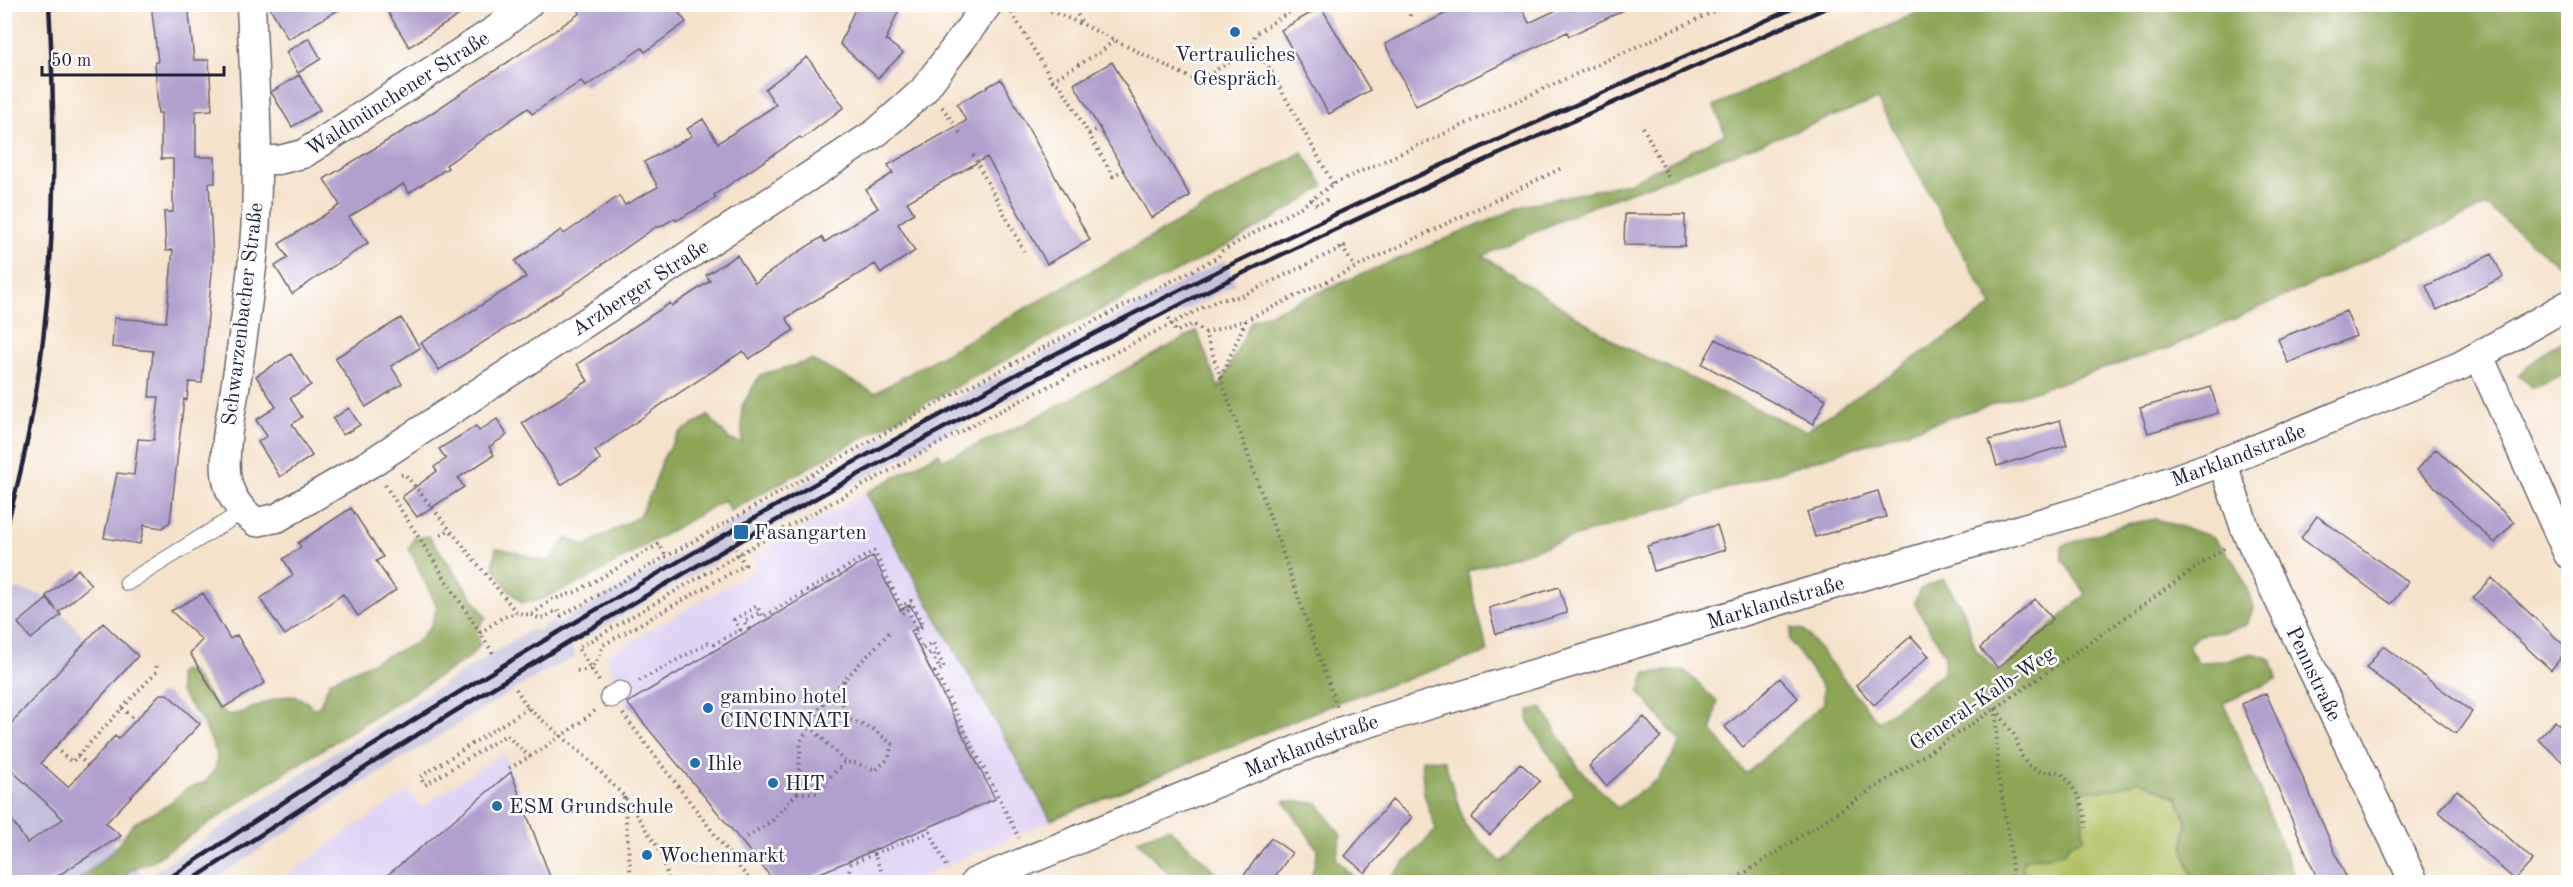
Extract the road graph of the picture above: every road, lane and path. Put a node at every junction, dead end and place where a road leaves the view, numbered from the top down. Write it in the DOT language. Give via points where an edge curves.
graph roads {
  1 [pos="251,4"];
  2 [pos="528,4"];
  3 [pos="988,4"];
  4 [pos="1008,4"];
  5 [pos="1034,4"];
  6 [pos="1072,4"];
  7 [pos="1302,4"];
  8 [pos="1411,4"];
  9 [pos="1731,4"];
  10 [pos="1410,16"];
  11 [pos="1082,24"];
  12 [pos="1114,40"];
  13 [pos="1252,50"];
  14 [pos="1052,80"];
  15 [pos="928,85"];
  16 [pos="1101,127"];
  17 [pos="1644,127"];
  18 [pos="1089,134"];
  19 [pos="962,136"];
  20 [pos="973,155"];
  21 [pos="257,160"];
  22 [pos="1564,167"];
  23 [pos="1124,169"];
  24 [pos="1669,178"];
  25 [pos="1333,184"];
  26 [pos="1312,198"];
  27 [pos="1328,199"];
  28 [pos="1349,244"];
  29 [pos="1342,247"];
  30 [pos="1024,251"];
  31 [pos="1354,266"];
  32 [pos="2568,305"];
  33 [pos="1169,318"];
  34 [pos="1246,320"];
  35 [pos="1172,324"];
  36 [pos="1205,333"];
  37 [pos="2479,356"];
  38 [pos="1220,377"];
  39 [pos="2222,461"];
  40 [pos="396,475"];
  41 [pos="379,476"];
  42 [pos="249,517"];
  43 [pos="450,529"];
  44 [pos="2246,531"];
  45 [pos="441,535"];
  46 [pos="738,551"];
  47 [pos="2568,554"];
  48 [pos="666,556"];
  49 [pos="127,583"];
  50 [pos="517,613"];
  51 [pos="759,613"];
  52 [pos="902,614"];
  53 [pos="531,615"];
  54 [pos="917,628"];
  55 [pos="749,629"];
  56 [pos="480,633"];
  57 [pos="889,633"];
  58 [pos="494,653"];
  59 [pos="923,656"];
  60 [pos="156,662"];
  61 [pos="940,668"];
  62 [pos="591,669"];
  63 [pos="577,671"];
  64 [pos="594,675"];
  65 [pos="843,680"];
  66 [pos="516,689"];
  67 [pos="616,694"];
  68 [pos="122,708"];
  69 [pos="528,708"];
  70 [pos="1996,708"];
  71 [pos="135,720"];
  72 [pos="810,726"];
  73 [pos="1345,730"];
  74 [pos="562,736"];
  75 [pos="55,748"];
  76 [pos="78,756"];
  77 [pos="530,758"];
  78 [pos="844,762"];
  79 [pos="88,766"];
  80 [pos="509,768"];
  81 [pos="797,794"];
  82 [pos="624,796"];
  83 [pos="2086,828"];
  84 [pos="747,837"];
  85 [pos="1020,840"];
  86 [pos="874,854"];
  87 [pos="948,870"];
  88 [pos="633,882"];
  89 [pos="669,882"];
  90 [pos="751,882"];
  91 [pos="846,882"];
  92 [pos="886,882"];
  93 [pos="975,882"];
  94 [pos="1731,882"];
  95 [pos="2013,882"];
  96 [pos="2414,882"];
  1 -- 21 [label="street, Schwarzenbacher Straße"];
  2 -- 21 [label="street, Waldmünchener Straße" via="497,29 303,154"];
  3 -- 15 [label="street, Arzberger Straße"];
  4 -- 14 [label="path"];
  5 -- 11 [label="path"];
  6 -- 11 [label="path"];
  7 -- 13 [label="path" via="1255,34"];
  8 -- 10 [label="path"];
  9 -- 25 [label="path" via="1391,162"];
  11 -- 12 [label="path"];
  12 -- 13 [label="path" via="1197,81"];
  12 -- 14 [label="path"];
  13 -- 25 [label="path" via="1267,64"];
  14 -- 18 [label="path" via="1061,86"];
  15 -- 19 [label="path"];
  15 -- 42 [label="street, Arzberger Straße" via="877,132 371,463 277,518"];
  16 -- 18 [label="path"];
  17 -- 24 [label="path"];
  18 -- 23 [label="path" via="1113,176"];
  20 -- 30 [label="path"];
  21 -- 42 [label="street, Schwarzenbacher Straße" via="253,256 226,446 226,476 233,498"];
  22 -- 31 [label="path"];
  25 -- 26 [label="path"];
  26 -- 27 [label="path" via="1317,205"];
  26 -- 48 [label="path" via="1222,251 1218,258 945,399"];
  28 -- 29 [label="path"];
  29 -- 31 [label="path"];
  29 -- 35 [label="path" via="1242,296 1218,300"];
  31 -- 34 [label="path"];
  32 -- 37 [label="street, Marklandstraße"];
  33 -- 35 [label="path"];
  34 -- 36 [label="path"];
  34 -- 38 [label="path"];
  35 -- 36 [label="path" via="1176,332 1193,324"];
  35 -- 46 [label="path"];
  36 -- 38 [label="path"];
  37 -- 39 [label="street, Marklandstraße"];
  37 -- 47 [label="street"];
  38 -- 73 [label="path"];
  39 -- 44 [label="street, Pennstraße"];
  39 -- 73 [label="street, Marklandstraße" via="2118,500"];
  40 -- 43 [label="path" via="405,474"];
  41 -- 56 [label="path"];
  42 -- 49 [label="lane"];
  43 -- 45 [label="path"];
  43 -- 50 [label="path"];
  44 -- 70 [label="path, General-Kalb-Weg"];
  44 -- 96 [label="street, Pennstraße"];
  46 -- 62 [label="path" via="745,565 603,645"];
  46 -- 62 [label="path" via="577,646"];
  48 -- 53 [label="path" via="561,616 557,610 541,619"];
  48 -- 53 [label="path" via="659,544 576,592 551,600"];
  50 -- 53 [label="path"];
  50 -- 56 [label="path" via="503,617"];
  51 -- 54 [label="path" via="763,617 874,551 901,606 911,601 923,626"];
  51 -- 55 [label="path" via="744,621"];
  51 -- 67 [label="path" via="757,606 734,620 740,630 714,644 708,643"];
  52 -- 54 [label="path" via="908,610"];
  54 -- 61 [label="path" via="914,631 922,649 933,643 945,668"];
  56 -- 58 [label="path"];
  57 -- 65 [label="path"];
  59 -- 61 [label="path" via="932,652"];
  60 -- 68 [label="path" via="157,671"];
  61 -- 85 [label="path" via="935,672"];
  62 -- 63 [label="path"];
  62 -- 64 [label="path"];
  65 -- 72 [label="path"];
  65 -- 78 [label="path" via="841,702 851,720 892,744 889,758 876,770"];
  66 -- 69 [label="path"];
  67 -- 74 [label="path"];
  67 -- 90 [label="path"];
  68 -- 71 [label="path"];
  68 -- 76 [label="path"];
  69 -- 74 [label="path"];
  69 -- 77 [label="path" via="420,777 425,785 506,735"];
  70 -- 83 [label="path" via="2016,738 2028,766 2041,772 2060,772 2069,781 2085,809"];
  70 -- 94 [label="path, General-Kalb-Weg"];
  70 -- 95 [label="path" via="1998,775 2010,837"];
  72 -- 78 [label="path"];
  72 -- 81 [label="path" via="801,741"];
  73 -- 93 [label="street, Marklandstraße"];
  74 -- 77 [label="path"];
  74 -- 82 [label="path"];
  75 -- 76 [label="path" via="72,762"];
  76 -- 79 [label="path"];
  77 -- 80 [label="path"];
  78 -- 81 [label="path" via="817,793"];
  81 -- 84 [label="path" via="773,820"];
  82 -- 88 [label="path"];
  82 -- 89 [label="path" via="662,854"];
  86 -- 87 [label="path" via="930,832"];
  86 -- 91 [label="path" via="851,864"];
  86 -- 92 [label="path"];
}
